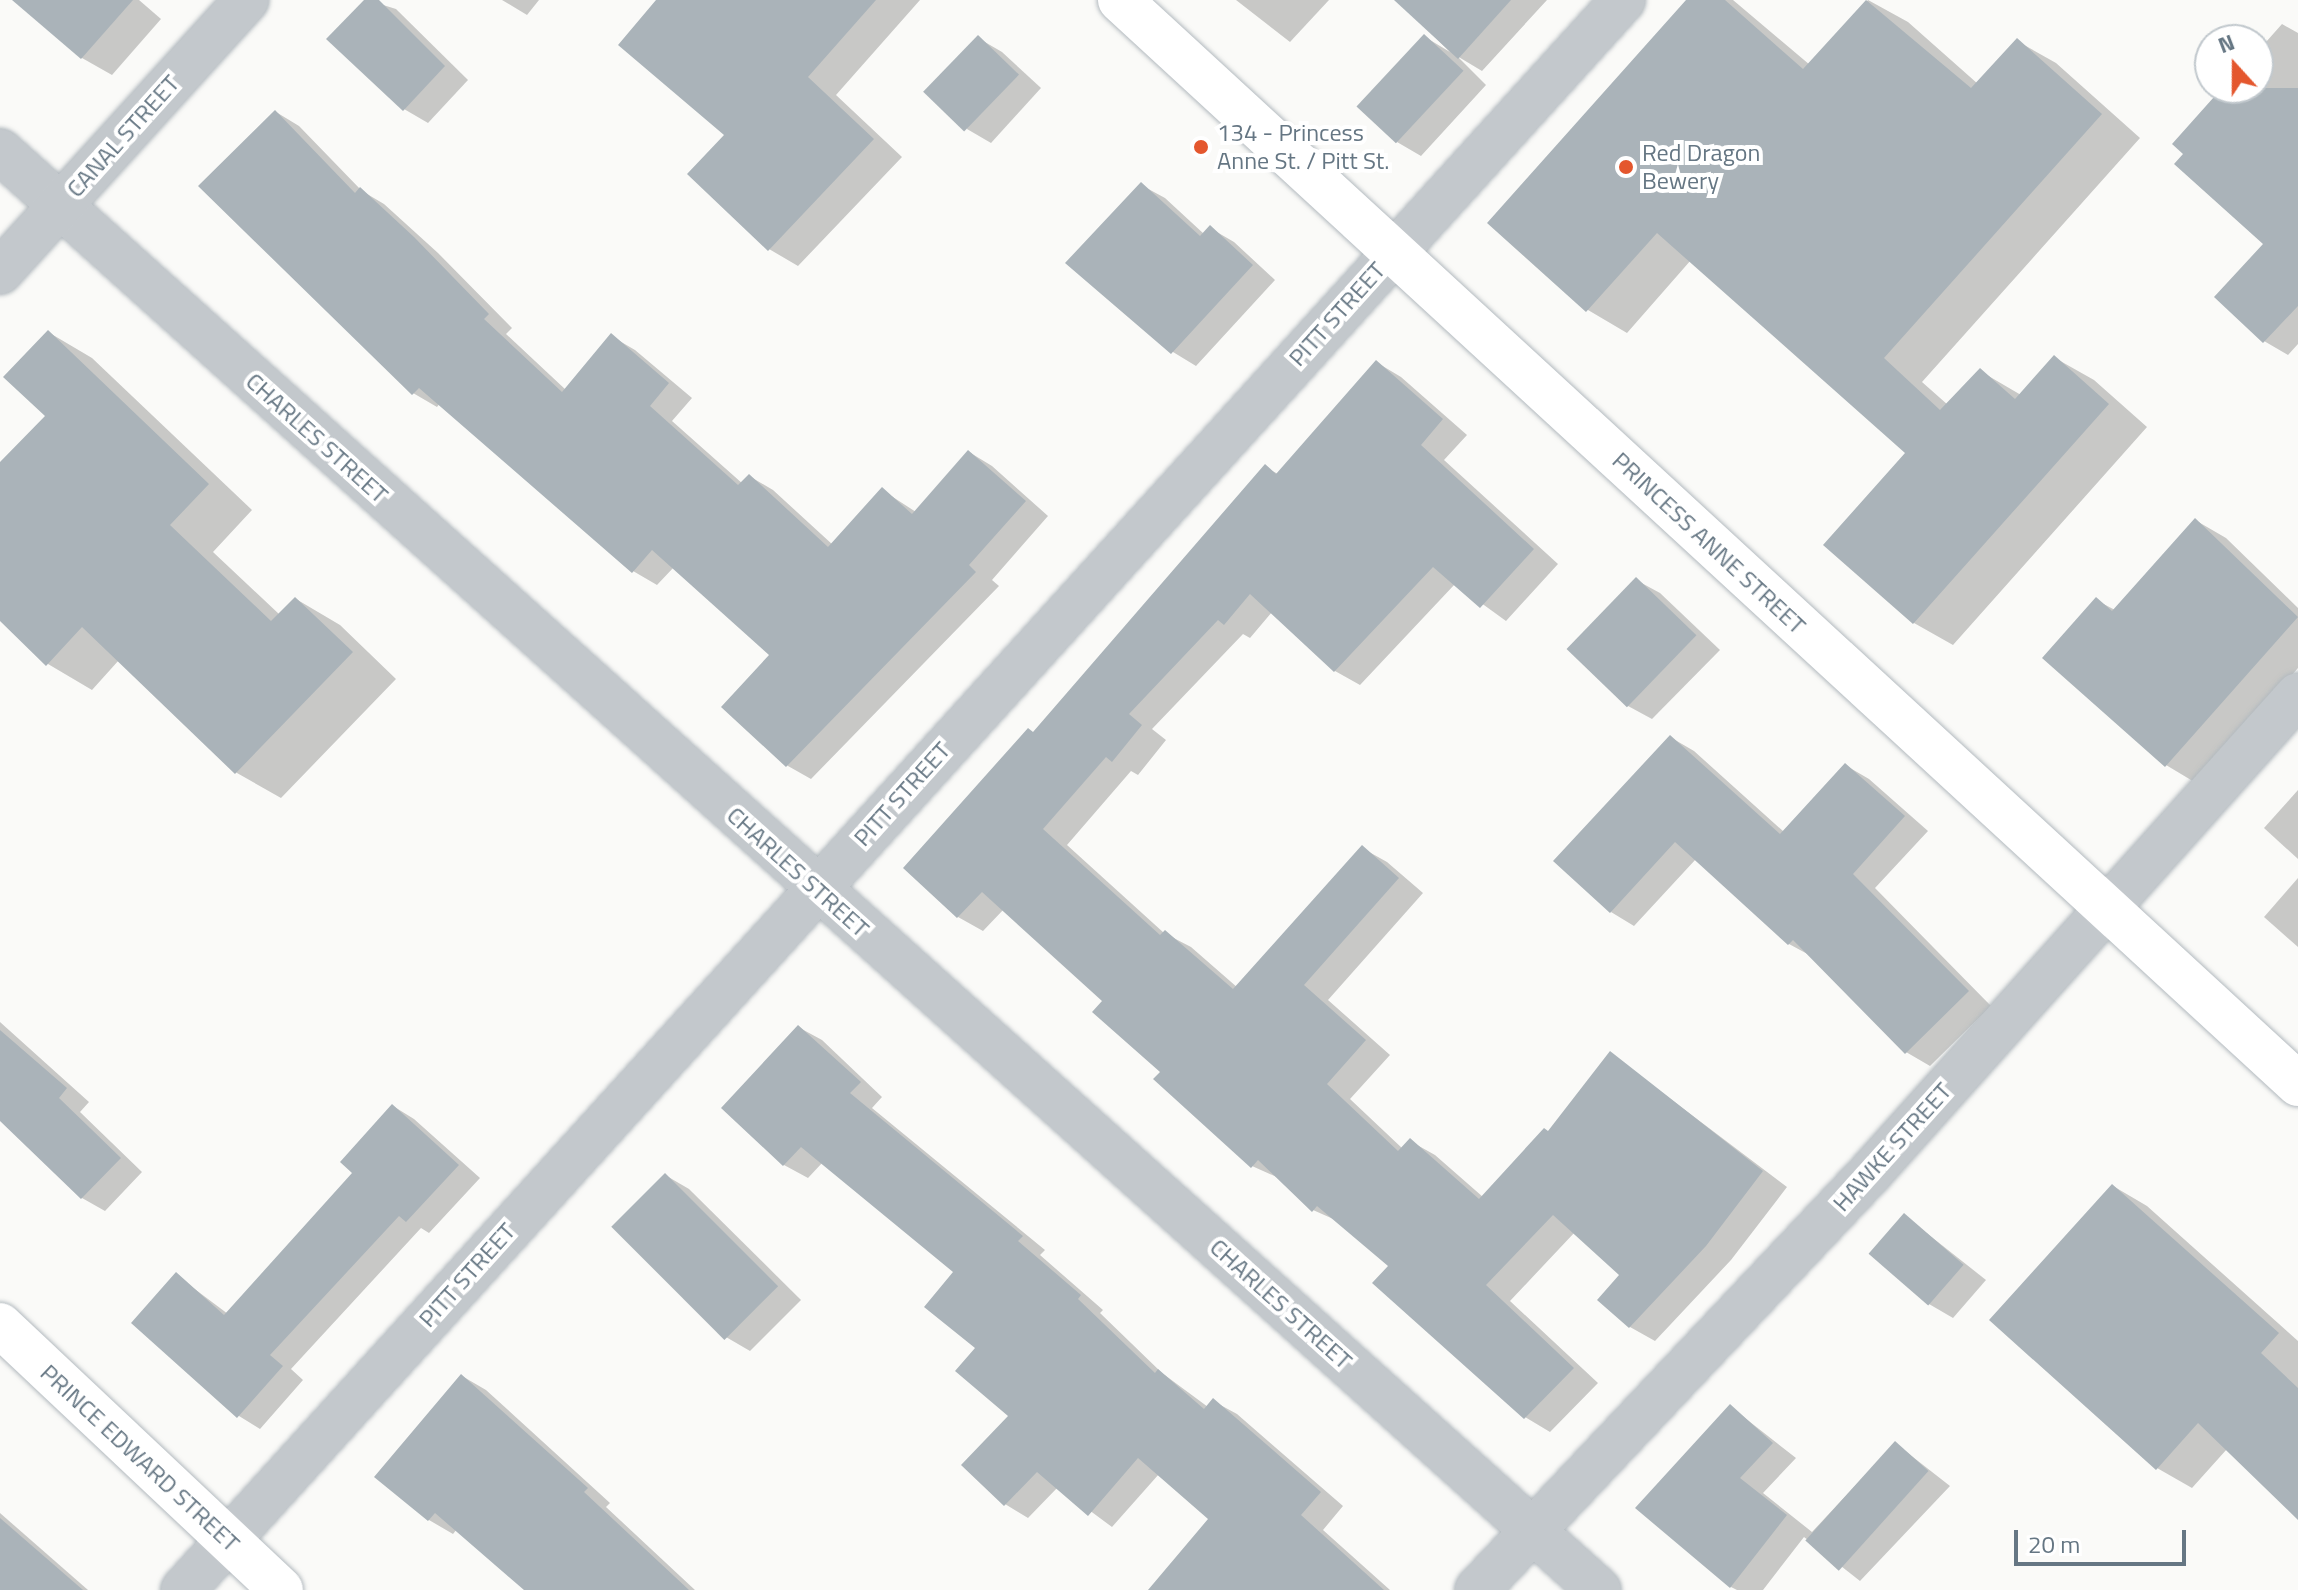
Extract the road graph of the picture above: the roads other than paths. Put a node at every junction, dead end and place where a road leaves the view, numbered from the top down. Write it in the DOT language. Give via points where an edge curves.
graph roads {
  1 [pos="247,0"];
  2 [pos="1120,0"];
  3 [pos="1623,0"];
  4 [pos="0,151"];
  5 [pos="61,205"];
  6 [pos="1394,252"];
  7 [pos="0,272"];
  8 [pos="2298,695"];
  9 [pos="815,889"];
  10 [pos="2104,908"];
  11 [pos="2298,1084"];
  12 [pos="0,1325"];
  13 [pos="1533,1529"];
  14 [pos="228,1541"];
  15 [pos="183,1590"];
  16 [pos="281,1590"];
  17 [pos="1477,1590"];
  18 [pos="1599,1590"];
  1 -- 5 [label="street, CANAL STREET"];
  2 -- 6 [label="main road, PRINCESS ANNE STREET"];
  3 -- 6 [label="street, PITT STREET"];
  4 -- 5 [label="street, CHARLES STREET"];
  5 -- 7 [label="street, CANAL STREET"];
  5 -- 9 [label="street, CHARLES STREET"];
  6 -- 9 [label="street, PITT STREET"];
  6 -- 10 [label="main road, PRINCESS ANNE STREET"];
  8 -- 10 [label="street, HAWKE STREET"];
  9 -- 13 [label="street, CHARLES STREET"];
  9 -- 14 [label="street, PITT STREET"];
  10 -- 11 [label="main road, PRINCESS ANNE STREET"];
  10 -- 13 [label="street, HAWKE STREET" via="1871,1172"];
  12 -- 14 [label="main road, PRINCE EDWARD STREET"];
  13 -- 17 [label="street, HAWKE STREET"];
  13 -- 18 [label="street, CHARLES STREET"];
  14 -- 15 [label="street, PITT STREET"];
  14 -- 16 [label="main road, PRINCE EDWARD STREET"];
}
